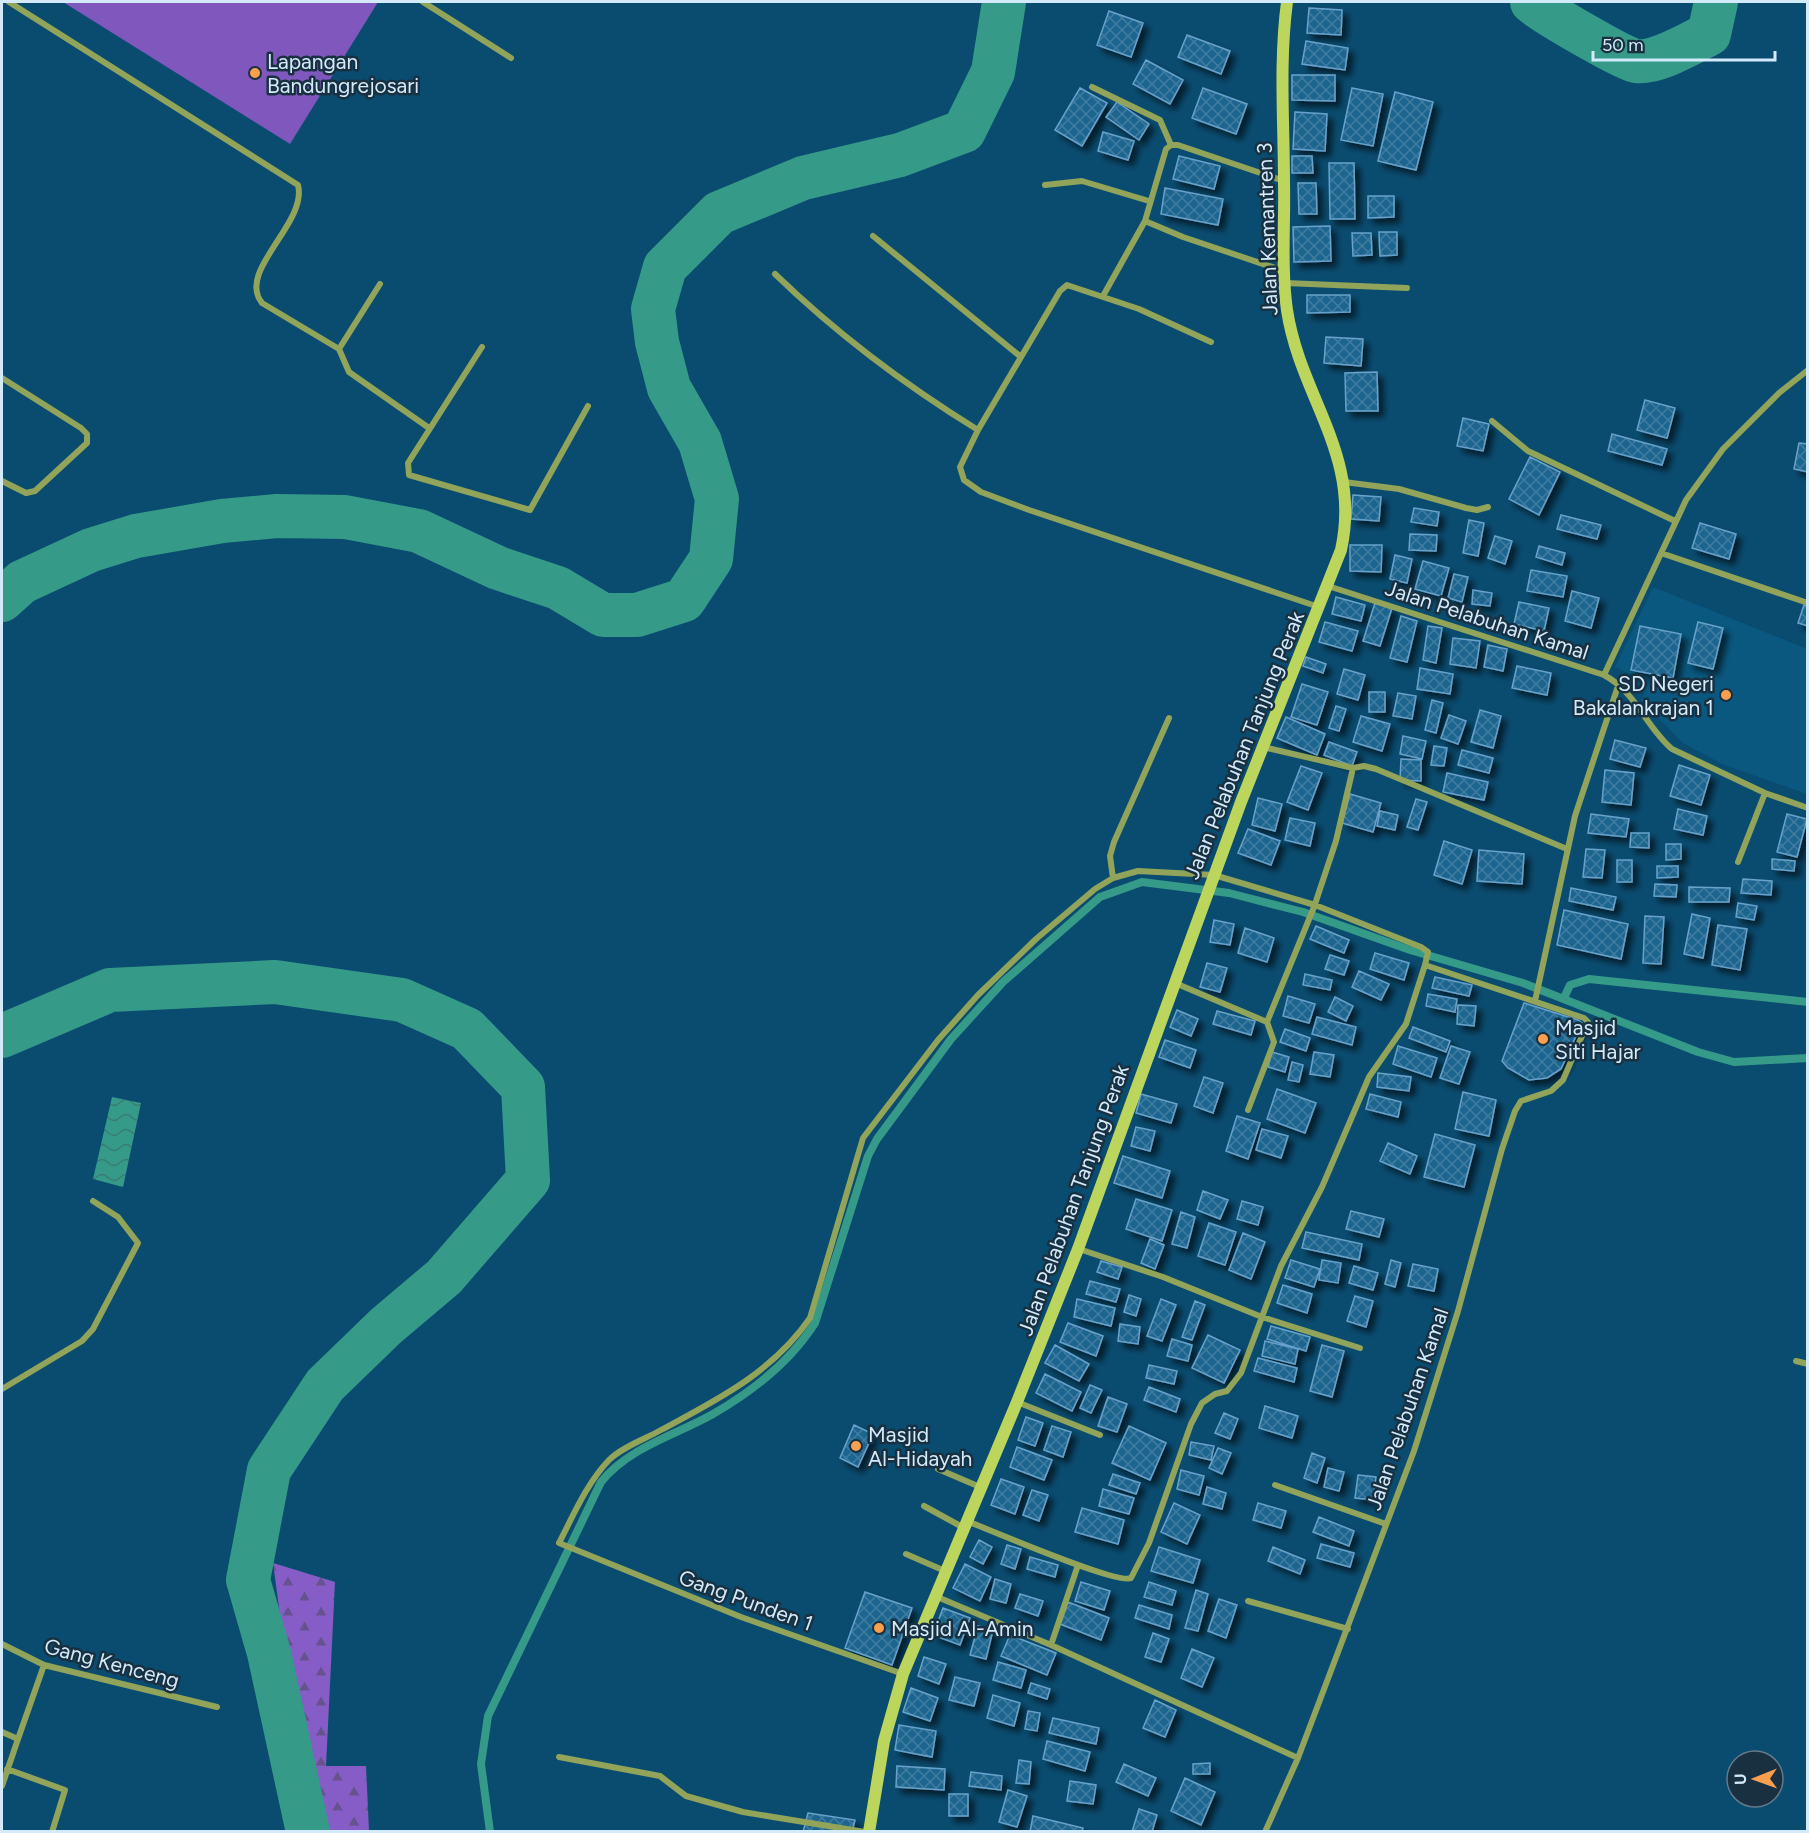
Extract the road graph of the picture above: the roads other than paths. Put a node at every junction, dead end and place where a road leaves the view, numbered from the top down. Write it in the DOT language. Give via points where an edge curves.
graph roads {
  1 [pos="9,2"];
  2 [pos="423,2"];
  3 [pos="1287,2"];
  4 [pos="511,58"];
  5 [pos="1092,87"];
  6 [pos="1171,145"];
  7 [pos="1284,181"];
  8 [pos="1045,185"];
  9 [pos="1149,201"];
  10 [pos="1145,221"];
  11 [pos="873,236"];
  12 [pos="775,274"];
  13 [pos="1284,277"];
  14 [pos="380,284"];
  15 [pos="1407,288"];
  16 [pos="1103,296"];
  17 [pos="1211,342"];
  18 [pos="482,347"];
  19 [pos="339,349"];
  20 [pos="1021,357"];
  21 [pos="1808,370"];
  22 [pos="2,378"];
  23 [pos="588,406"];
  24 [pos="1492,421"];
  25 [pos="429,429"];
  26 [pos="978,430"];
  27 [pos="2,480"];
  28 [pos="1344,482"];
  29 [pos="1488,507"];
  30 [pos="1676,521"];
  31 [pos="1661,553"];
  32 [pos="1328,586"];
  33 [pos="1808,603"];
  34 [pos="1320,607"];
  35 [pos="1604,675"];
  36 [pos="1618,683"];
  37 [pos="1169,718"];
  38 [pos="1263,747"];
  39 [pos="1353,768"];
  40 [pos="1765,793"];
  41 [pos="1808,808"];
  42 [pos="1567,849"];
  43 [pos="1738,862"];
  44 [pos="1113,878"];
  45 [pos="1212,880"];
  46 [pos="1314,906"];
  47 [pos="1425,964"];
  48 [pos="1174,982"];
  49 [pos="1536,998"];
  50 [pos="1267,1022"];
  51 [pos="1248,1110"];
  52 [pos="93,1202"];
  53 [pos="1078,1249"];
  54 [pos="1262,1317"];
  55 [pos="1360,1348"];
  56 [pos="1796,1361"];
  57 [pos="1808,1364"];
  58 [pos="2,1389"];
  59 [pos="1017,1402"];
  60 [pos="1100,1435"];
  61 [pos="938,1469"];
  62 [pos="1275,1485"];
  63 [pos="980,1487"];
  64 [pos="924,1506"];
  65 [pos="966,1524"];
  66 [pos="1386,1524"];
  67 [pos="906,1554"];
  68 [pos="1078,1565"];
  69 [pos="945,1571"];
  70 [pos="934,1596"];
  71 [pos="1248,1601"];
  72 [pos="1348,1629"];
  73 [pos="2,1644"];
  74 [pos="1051,1645"];
  75 [pos="45,1665"];
  76 [pos="903,1674"];
  77 [pos="217,1707"];
  78 [pos="2,1732"];
  79 [pos="18,1739"];
  80 [pos="559,1758"];
  81 [pos="1298,1758"];
  82 [pos="8,1769"];
  83 [pos="2,1786"];
  84 [pos="52,1832"];
  85 [pos="867,1832"];
  86 [pos="1266,1832"];
  1 -- 19 [label="street" via="298,185 299,203 254,288 262,303"];
  2 -- 4 [label="street"];
  3 -- 7 [label="street, Jalan Kemantren 3" via="1283,54"];
  5 -- 6 [label="street" via="1160,120"];
  6 -- 7 [label="street"];
  6 -- 9 [label="street" via="1166,149"];
  7 -- 13 [label="street, Jalan Kemantren 3"];
  8 -- 9 [label="street" via="1082,181"];
  9 -- 10 [label="street"];
  10 -- 13 [label="street"];
  10 -- 16 [label="street"];
  11 -- 20 [label="street"];
  12 -- 26 [label="street" via="812,310 918,393"];
  13 -- 15 [label="street"];
  13 -- 28 [label="street, Jalan Kemantren 3" via="1294,341 1331,435"];
  14 -- 19 [label="street"];
  16 -- 17 [label="street"];
  16 -- 20 [label="street" via="1072,285 1063,288"];
  18 -- 25 [label="street"];
  19 -- 25 [label="street" via="349,372"];
  20 -- 26 [label="street"];
  21 -- 30 [label="street" via="1723,449 1686,500"];
  22 -- 27 [label="street" via="81,428 87,434 87,443 35,491 26,493"];
  23 -- 25 [label="street" via="530,510 409,475 408,463"];
  24 -- 30 [label="street" via="1528,451"];
  26 -- 34 [label="street" via="960,467 964,480 981,492"];
  28 -- 29 [label="street" via="1399,489 1477,510"];
  28 -- 32 [label="street, Jalan Kemantren 3" via="1345,531"];
  30 -- 31 [label="street"];
  31 -- 33 [label="street"];
  31 -- 35 [label="street"];
  32 -- 34 [label="street, Jalan Pelabuhan Tanjung Perak"];
  32 -- 35 [label="street, Jalan Pelabuhan Kamal"];
  34 -- 38 [label="street, Jalan Pelabuhan Tanjung Perak"];
  35 -- 36 [label="street, Jalan Pelabuhan Kamal"];
  36 -- 40 [label="street, Jalan Pelabuhan Kamal" via="1672,749"];
  36 -- 42 [label="street"];
  37 -- 44 [label="street" via="1114,842 1110,856"];
  38 -- 39 [label="street"];
  38 -- 45 [label="street, Jalan Pelabuhan Tanjung Perak"];
  39 -- 42 [label="street" via="1376,769"];
  39 -- 46 [label="street" via="1336,841"];
  40 -- 41 [label="street, Jalan Pelabuhan Kamal"];
  40 -- 43 [label="street"];
  42 -- 49 [label="street"];
  44 -- 45 [label="street" via="1138,871"];
  44 -- 76 [label="street, Gang Punden 1" via="1036,939 978,995 863,1138 810,1318 801,1331 763,1370 737,1389 610,1458 586,1491 559,1542 741,1617"];
  45 -- 46 [label="street"];
  45 -- 48 [label="street, Jalan Pelabuhan Tanjung Perak"];
  46 -- 47 [label="street" via="1421,947 1428,952"];
  46 -- 50 [label="street"];
  47 -- 49 [label="street"];
  47 -- 54 [label="street" via="1406,1024 1368,1077 1322,1187 1281,1266"];
  48 -- 50 [label="street"];
  48 -- 53 [label="street, Jalan Pelabuhan Tanjung Perak"];
  49 -- 66 [label="street, Jalan Pelabuhan Kamal" via="1588,1022 1563,1080 1551,1091 1521,1101 1515,1111 1458,1311 1414,1451"];
  50 -- 51 [label="street" via="1274,1042"];
  52 -- 58 [label="street" via="118,1217 138,1244 93,1329 82,1341"];
  53 -- 54 [label="street" via="1163,1277"];
  53 -- 59 [label="street, Jalan Pelabuhan Tanjung Perak"];
  54 -- 55 [label="street"];
  54 -- 68 [label="street" via="1234,1385 1202,1403 1191,1424 1135,1573 1129,1580 1122,1580"];
  56 -- 57 [label="street"];
  59 -- 60 [label="street"];
  59 -- 63 [label="street, Jalan Pelabuhan Tanjung Perak"];
  61 -- 63 [label="street"];
  62 -- 66 [label="street"];
  63 -- 65 [label="street, Jalan Pelabuhan Tanjung Perak"];
  64 -- 65 [label="street"];
  65 -- 68 [label="street"];
  65 -- 69 [label="street, Jalan Pelabuhan Tanjung Perak"];
  66 -- 72 [label="street, Jalan Pelabuhan Kamal"];
  67 -- 69 [label="street"];
  68 -- 74 [label="street"];
  69 -- 70 [label="street, Jalan Pelabuhan Tanjung Perak"];
  70 -- 74 [label="street"];
  70 -- 76 [label="street, Jalan Pelabuhan Tanjung Perak"];
  71 -- 72 [label="street"];
  72 -- 81 [label="street, Jalan Pelabuhan Kamal"];
  73 -- 75 [label="street, Gang Kenceng"];
  74 -- 81 [label="street"];
  75 -- 77 [label="street, Gang Kenceng"];
  75 -- 79 [label="street"];
  76 -- 85 [label="street, Jalan Pelabuhan Tanjung Perak" via="884,1741"];
  78 -- 79 [label="street"];
  79 -- 82 [label="street"];
  80 -- 85 [label="street" via="660,1776 686,1796 743,1812"];
  81 -- 86 [label="street, Jalan Pelabuhan Kamal"];
  82 -- 83 [label="street"];
  82 -- 84 [label="street" via="65,1790"];
}
